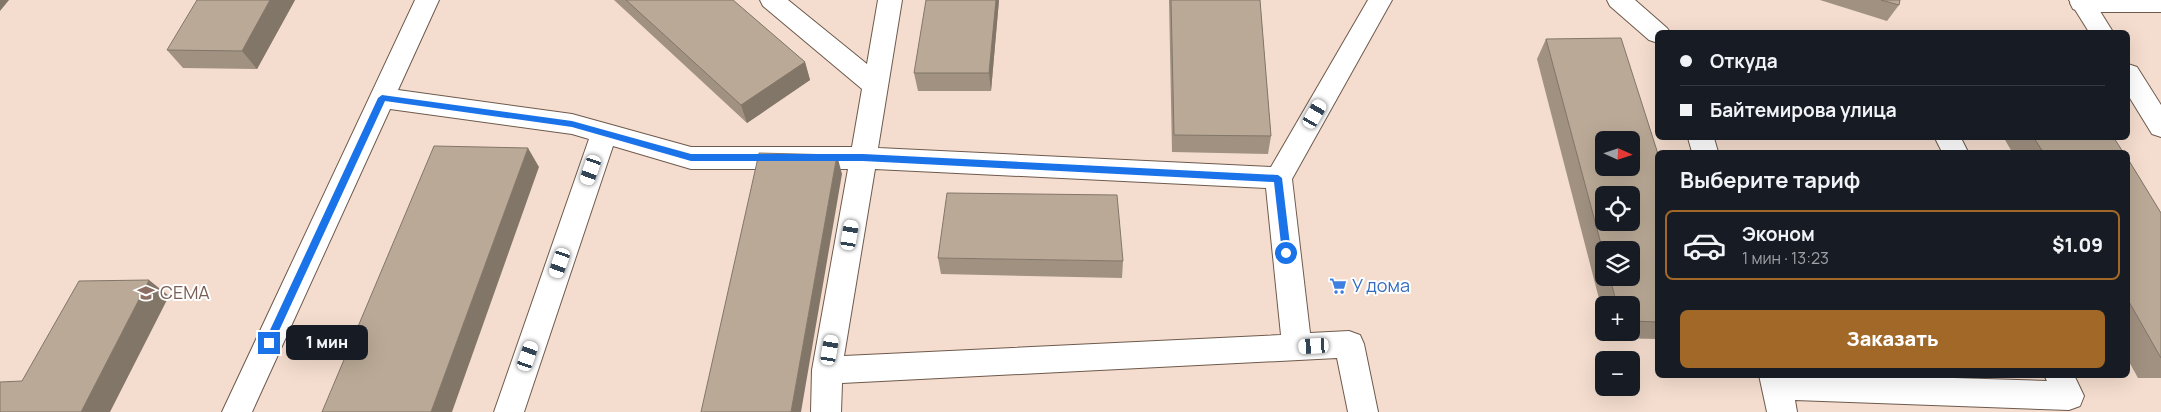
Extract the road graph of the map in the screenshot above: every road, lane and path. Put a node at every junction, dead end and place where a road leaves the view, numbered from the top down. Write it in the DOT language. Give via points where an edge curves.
graph roads {
  1 [pos="427,0"];
  2 [pos="772,0"];
  3 [pos="890,0"];
  4 [pos="1380,0"];
  5 [pos="1619,0"];
  6 [pos="2081,1"];
  7 [pos="2161,3"];
  8 [pos="2100,30"];
  9 [pos="1655,31"];
  10 [pos="2130,77"];
  11 [pos="875,86"];
  12 [pos="382,98"];
  13 [pos="2161,127"];
  14 [pos="604,133"];
  15 [pos="863,158"];
  16 [pos="1278,178"];
  17 [pos="1298,347"];
  18 [pos="827,370"];
  19 [pos="2060,378"];
  20 [pos="1778,391"];
  21 [pos="237,412"];
  22 [pos="509,412"];
  23 [pos="826,412"];
  24 [pos="1362,412"];
  1 -- 12 [label="street"];
  2 -- 11 [label="street"];
  3 -- 11 [label="street"];
  4 -- 16 [label="street"];
  5 -- 9 [label="street"];
  6 -- 7 [label="street"];
  6 -- 8 [label="street"];
  10 -- 13 [label="street"];
  11 -- 15 [label="street"];
  12 -- 14 [label="street" via="572,124"];
  12 -- 21 [label="street"];
  14 -- 15 [label="street" via="691,158"];
  14 -- 22 [label="street"];
  15 -- 16 [label="street"];
  15 -- 18 [label="street"];
  16 -- 17 [label="street"];
  17 -- 18 [label="street"];
  17 -- 24 [label="street" via="1349,344"];
  18 -- 23 [label="street"];
  19 -- 20 [label="street" via="2069,396"];
}
